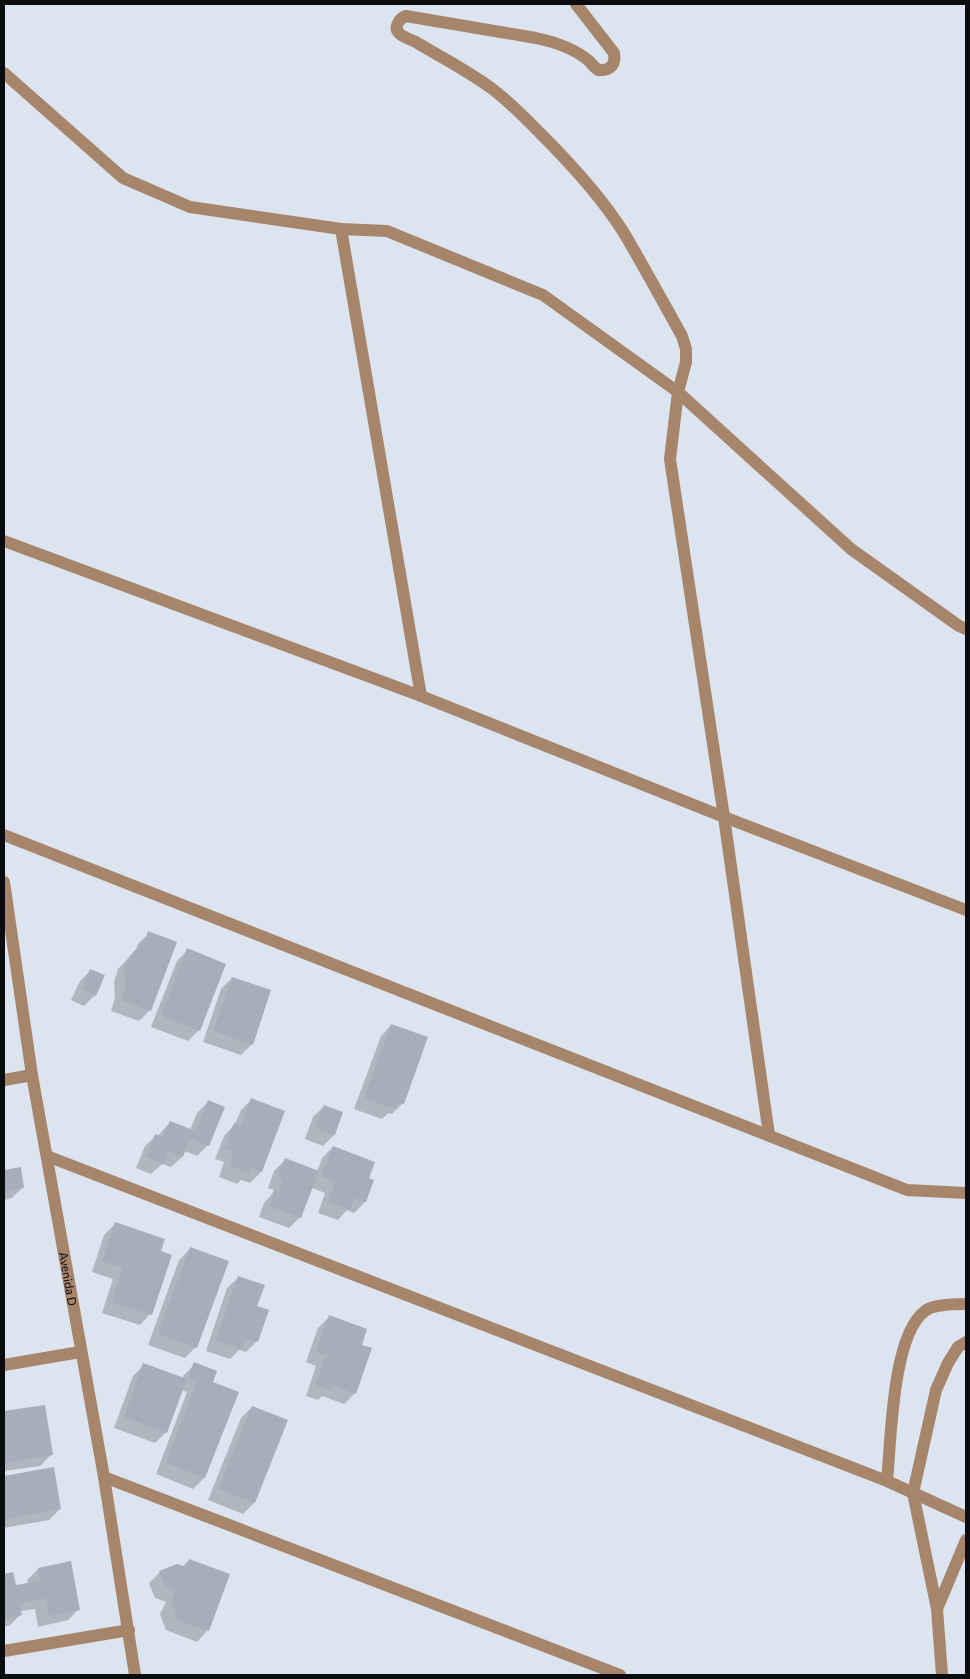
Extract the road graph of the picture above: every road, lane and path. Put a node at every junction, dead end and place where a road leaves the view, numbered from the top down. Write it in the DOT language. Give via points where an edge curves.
graph roads {
  1 [pos="576,4"];
  2 [pos="4,73"];
  3 [pos="341,229"];
  4 [pos="678,392"];
  5 [pos="4,541"];
  6 [pos="966,629"];
  7 [pos="421,696"];
  8 [pos="724,816"];
  9 [pos="4,835"];
  10 [pos="4,882"];
  11 [pos="966,910"];
  12 [pos="32,1075"];
  13 [pos="4,1080"];
  14 [pos="769,1135"];
  15 [pos="47,1156"];
  16 [pos="966,1193"];
  17 [pos="966,1304"];
  18 [pos="966,1342"];
  19 [pos="80,1352"];
  20 [pos="4,1364"];
  21 [pos="104,1477"];
  22 [pos="887,1481"];
  23 [pos="913,1493"];
  24 [pos="966,1517"];
  25 [pos="966,1540"];
  26 [pos="937,1609"];
  27 [pos="129,1630"];
  28 [pos="4,1651"];
  29 [pos="136,1675"];
  30 [pos="620,1675"];
  31 [pos="942,1675"];
  1 -- 4 [label="street" via="614,53 613,65 608,70 598,70 566,47 536,38 411,16 402,17 397,30 492,88 560,154 591,190 623,232 682,336 686,362"];
  2 -- 3 [label="street" via="123,178 190,206"];
  3 -- 4 [label="street" via="387,231 542,295"];
  3 -- 7 [label="street"];
  4 -- 6 [label="street" via="851,549"];
  4 -- 8 [label="street" via="670,459"];
  5 -- 7 [label="street"];
  7 -- 8 [label="street"];
  8 -- 11 [label="street"];
  8 -- 14 [label="street"];
  9 -- 14 [label="street"];
  10 -- 12 [label="street, Avenida D"];
  12 -- 13 [label="street"];
  12 -- 15 [label="street, Avenida D"];
  14 -- 16 [label="street" via="907,1190"];
  15 -- 19 [label="street, Avenida D"];
  15 -- 22 [label="street"];
  17 -- 22 [label="street" via="926,1310 914,1323 903,1347 897,1373"];
  18 -- 23 [label="street" via="958,1347 936,1390"];
  19 -- 20 [label="street"];
  19 -- 21 [label="street, Avenida D"];
  21 -- 27 [label="street, Avenida D"];
  21 -- 30 [label="street"];
  22 -- 23 [label="street"];
  23 -- 24 [label="street"];
  23 -- 26 [label="street"];
  25 -- 26 [label="street"];
  26 -- 31 [label="street"];
  27 -- 28 [label="street"];
  27 -- 29 [label="street, Avenida D"];
}
